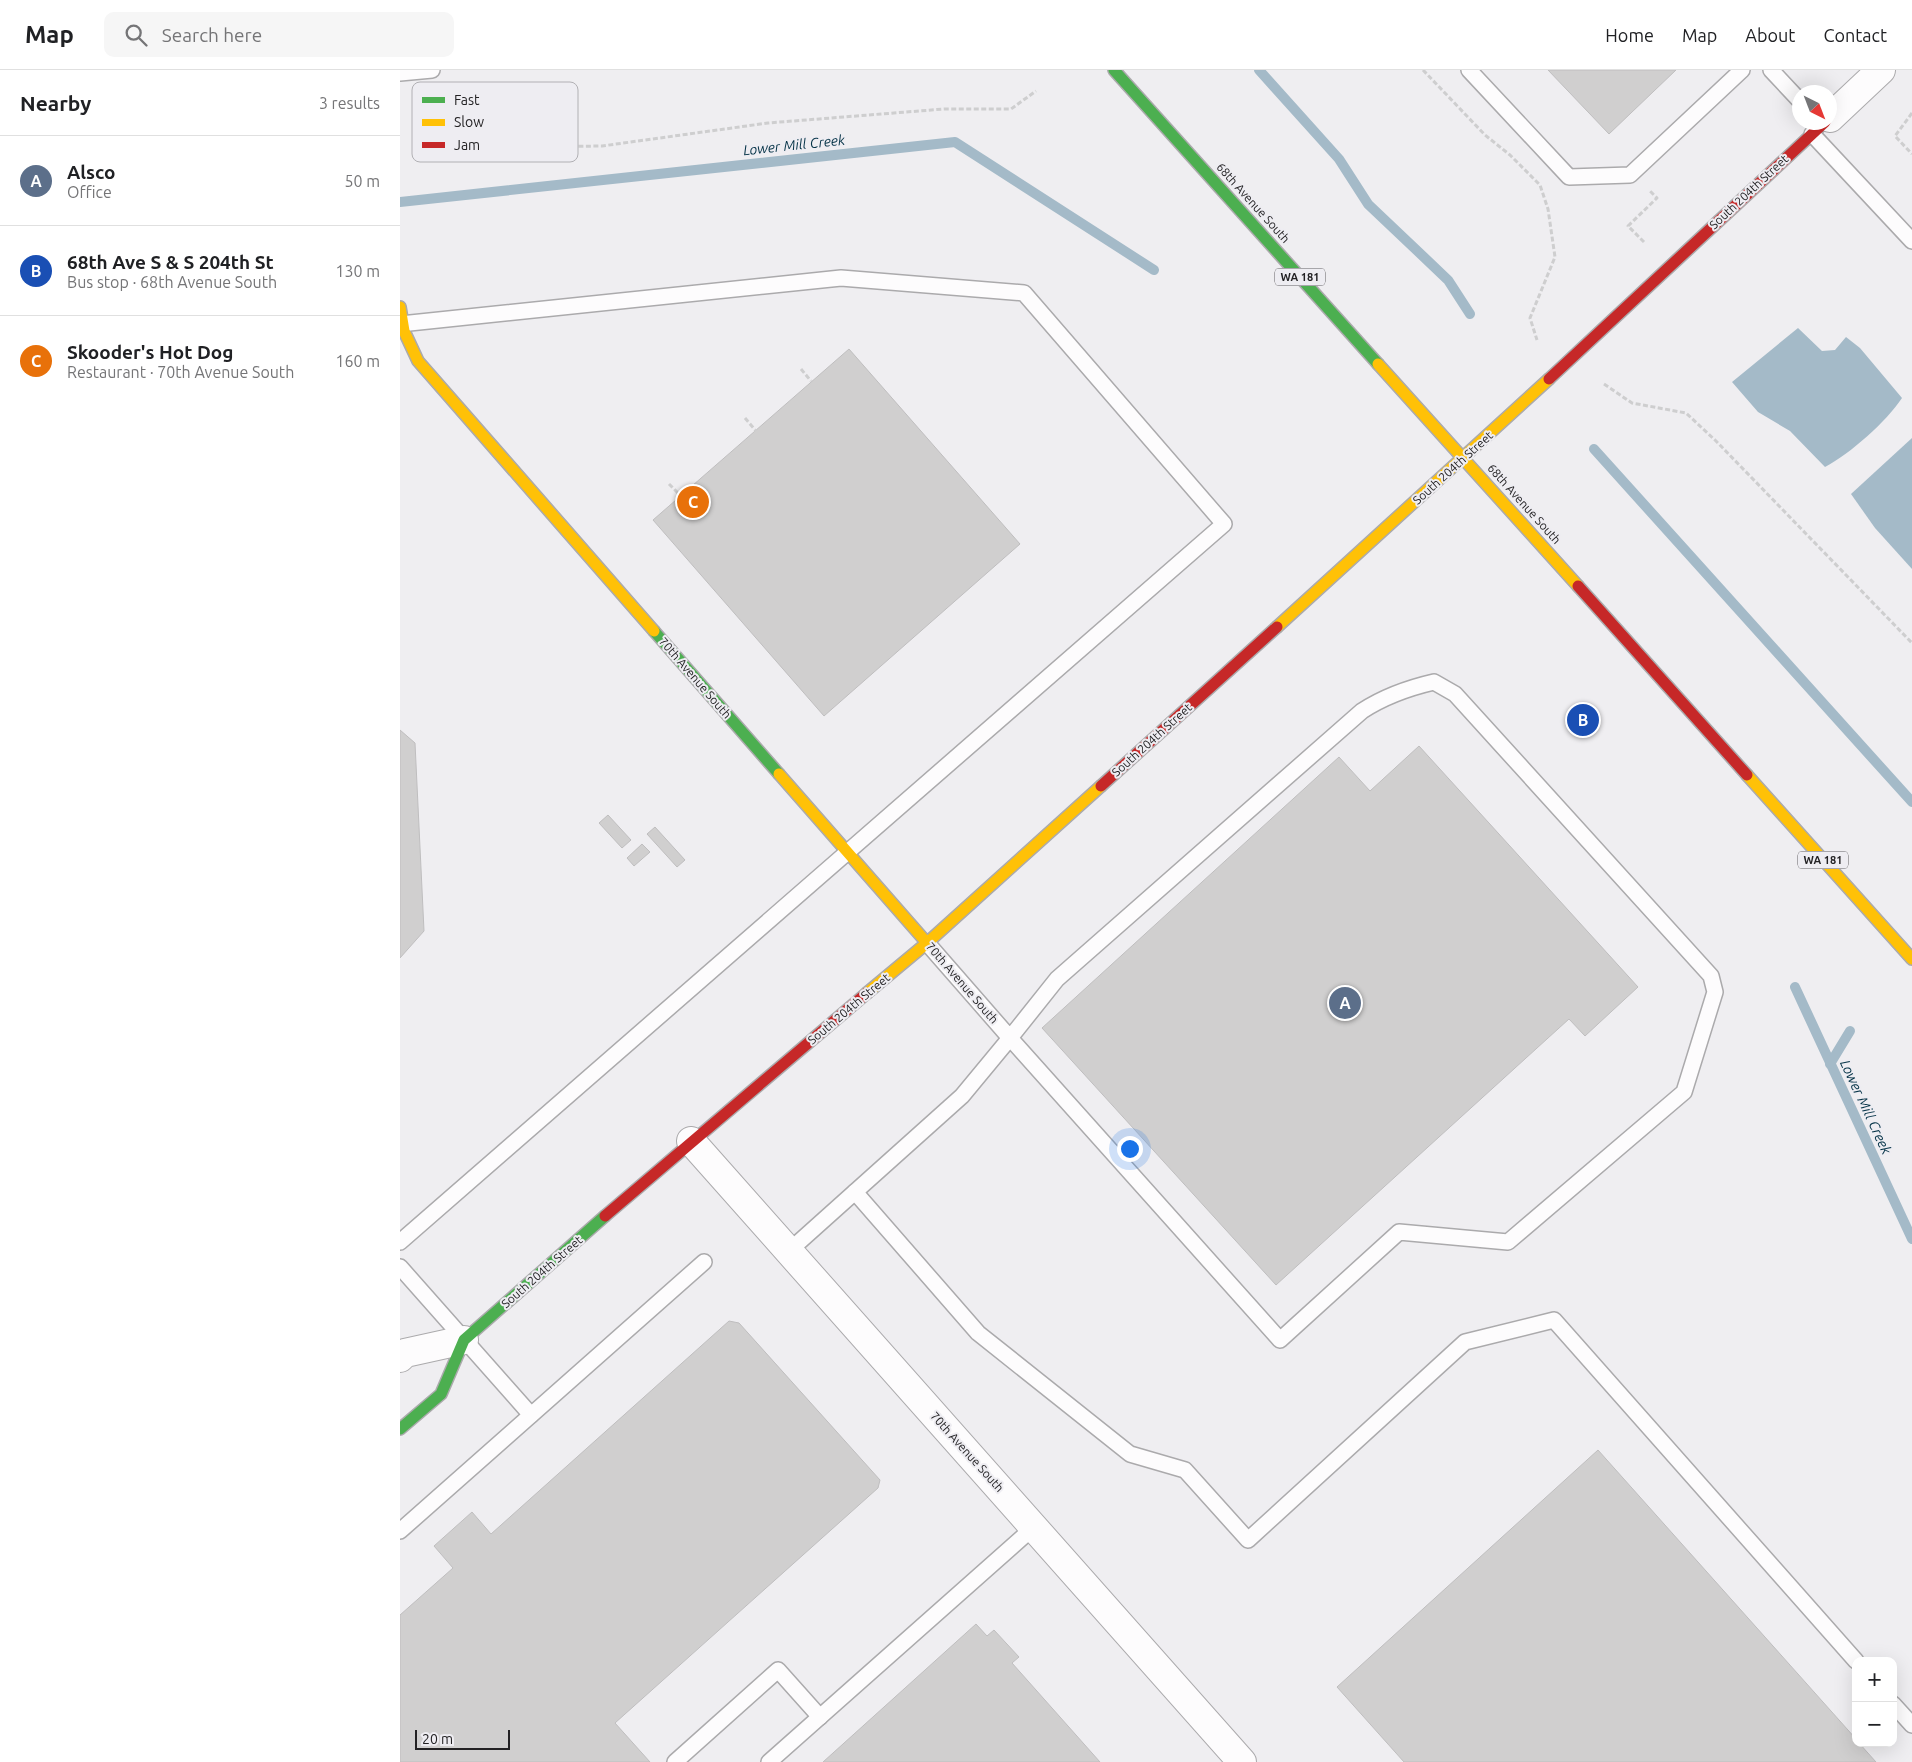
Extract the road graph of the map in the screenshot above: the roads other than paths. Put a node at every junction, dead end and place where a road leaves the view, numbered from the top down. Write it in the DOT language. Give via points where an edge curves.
graph roads {
  1 [pos="432,70"];
  2 [pos="1114,70"];
  3 [pos="1469,70"];
  4 [pos="1742,70"];
  5 [pos="1771,70"];
  6 [pos="1881,70"];
  7 [pos="400,73"];
  8 [pos="1792,92"];
  9 [pos="1837,110"];
  10 [pos="1816,130"];
  11 [pos="1827,130"];
  12 [pos="1912,242"];
  13 [pos="400,307"];
  14 [pos="401,324"];
  15 [pos="1464,458"];
  16 [pos="847,852"];
  17 [pos="927,943"];
  18 [pos="1912,959"];
  19 [pos="1010,1038"];
  20 [pos="691,1141"];
  21 [pos="855,1192"];
  22 [pos="400,1242"];
  23 [pos="789,1251"];
  24 [pos="704,1262"];
  25 [pos="400,1267"];
  26 [pos="464,1340"];
  27 [pos="400,1358"];
  28 [pos="531,1415"];
  29 [pos="400,1429"];
  30 [pos="1034,1527"];
  31 [pos="400,1531"];
  32 [pos="1852,1657"];
  33 [pos="1897,1708"];
  34 [pos="820,1717"];
  35 [pos="1912,1725"];
  36 [pos="674,1762"];
  37 [pos="769,1762"];
  38 [pos="1242,1762"];
  1 -- 7 [label="lane"];
  2 -- 15 [label="street, 68th Avenue South / WA 181"];
  3 -- 4 [label="lane" via="1569,177 1630,176"];
  5 -- 8 [label="lane"];
  6 -- 9 [label="street, South 204th Street"];
  10 -- 15 [label="street, South 204th Street"];
  11 -- 12 [label="lane"];
  13 -- 14 [label="street, 70th Avenue South"];
  14 -- 16 [label="street, 70th Avenue South" via="418,361"];
  14 -- 16 [label="lane" via="840,278 1024,293 1224,524"];
  15 -- 17 [label="street, South 204th Street"];
  15 -- 18 [label="street, 68th Avenue South / WA 181"];
  16 -- 17 [label="street, 70th Avenue South"];
  16 -- 22 [label="lane"];
  17 -- 19 [label="lane, 70th Avenue South"];
  17 -- 20 [label="street, South 204th Street"];
  19 -- 19 [label="lane" via="1280,1340 1399,1232 1508,1242 1684,1092 1715,992 1711,976 1455,694 1434,682 1383,698 1362,711 1057,979"];
  19 -- 21 [label="lane" via="962,1096"];
  20 -- 23 [label="street, 70th Avenue South"];
  20 -- 26 [label="street, South 204th Street"];
  21 -- 23 [label="lane"];
  21 -- 32 [label="lane" via="978,1333 1130,1454 1185,1470 1248,1540 1465,1342 1554,1320"];
  23 -- 30 [label="street, 70th Avenue South"];
  24 -- 28 [label="lane"];
  25 -- 26 [label="lane"];
  26 -- 27 [label="street, South 204th Street" via="405,1353"];
  26 -- 28 [label="lane"];
  26 -- 29 [label="street, South 204th Street" via="441,1394"];
  28 -- 31 [label="lane"];
  30 -- 34 [label="lane"];
  30 -- 38 [label="street, 70th Avenue South"];
  33 -- 35 [label="lane"];
  34 -- 36 [label="lane" via="778,1670"];
  34 -- 37 [label="lane"];
}
